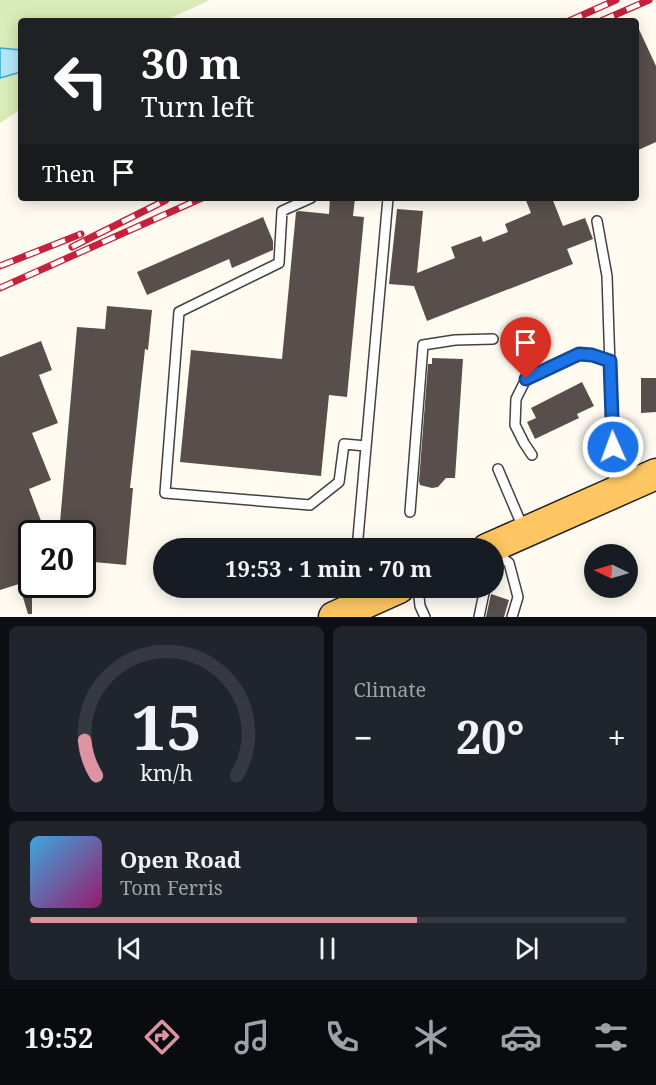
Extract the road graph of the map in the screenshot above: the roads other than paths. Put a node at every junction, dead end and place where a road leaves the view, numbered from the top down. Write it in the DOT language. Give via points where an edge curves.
graph roads {
  1 [pos="304,201"];
  2 [pos="388,201"];
  3 [pos="597,222"];
  4 [pos="493,339"];
  5 [pos="610,361"];
  6 [pos="366,446"];
  7 [pos="532,455"];
  8 [pos="498,469"];
  9 [pos="656,474"];
  10 [pos="614,492"];
  11 [pos="410,512"];
  12 [pos="525,532"];
  13 [pos="358,538"];
  14 [pos="504,542"];
  15 [pos="504,560"];
  16 [pos="368,598"];
  17 [pos="419,598"];
  18 [pos="483,598"];
  19 [pos="346,605"];
  20 [pos="424,617"];
  21 [pos="478,617"];
  22 [pos="512,617"];
  1 -- 6 [label="lane" via="282,211 279,262 179,312 165,493 310,505 339,482 344,444"];
  2 -- 6 [label="lane"];
  3 -- 5 [label="lane" via="608,276"];
  4 -- 11 [label="lane" via="423,345"];
  5 -- 7 [label="lane" via="579,354 526,379 516,399 515,424"];
  5 -- 10 [label="lane"];
  6 -- 13 [label="lane"];
  8 -- 12 [label="lane"];
  9 -- 10 [label="main road"];
  10 -- 12 [label="main road"];
  12 -- 14 [label="main road"];
  15 -- 22 [label="lane" via="509,564 518,597"];
  16 -- 19 [label="main road"];
  17 -- 20 [label="lane"];
  18 -- 21 [label="lane"];
}
